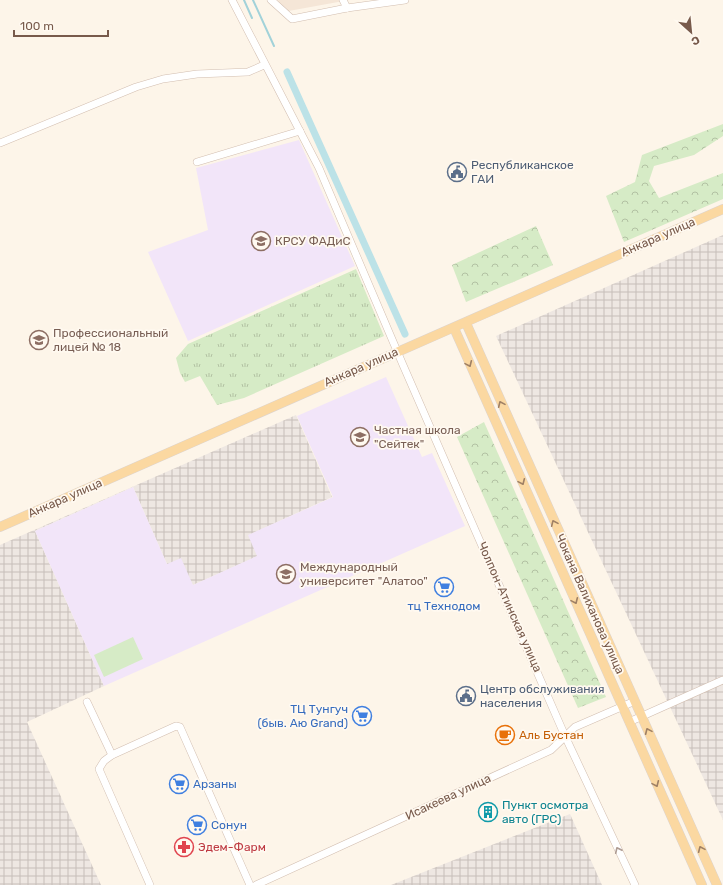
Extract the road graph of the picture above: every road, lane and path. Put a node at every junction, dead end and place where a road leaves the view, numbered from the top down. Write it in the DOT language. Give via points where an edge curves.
graph roads {
  1 [pos="232,0"];
  2 [pos="271,0"];
  3 [pos="343,0"];
  4 [pos="406,0"];
  5 [pos="347,8"];
  6 [pos="263,62"];
  7 [pos="300,131"];
  8 [pos="0,143"];
  9 [pos="197,162"];
  10 [pos="723,209"];
  11 [pos="466,322"];
  12 [pos="454,328"];
  13 [pos="397,351"];
  14 [pos="0,527"];
  15 [pos="561,539"];
  16 [pos="550,544"];
  17 [pos="723,680"];
  18 [pos="635,701"];
  19 [pos="87,702"];
  20 [pos="622,706"];
  21 [pos="641,716"];
  22 [pos="629,722"];
  23 [pos="565,736"];
  24 [pos="112,755"];
  25 [pos="150,885"];
  26 [pos="250,885"];
  27 [pos="256,885"];
  28 [pos="635,885"];
  29 [pos="702,885"];
  30 [pos="717,885"];
  1 -- 6 [label="street, Чолпон-Атинская улица"];
  2 -- 5 [label="street" via="292,19"];
  3 -- 5 [label="street"];
  4 -- 5 [label="street"];
  6 -- 7 [label="street, Чолпон-Атинская улица"];
  6 -- 8 [label="street" via="248,72 197,74 163,79 136,87"];
  7 -- 9 [label="street"];
  7 -- 13 [label="street, Чолпон-Атинская улица" via="319,168"];
  10 -- 11 [label="main road, Анкара улица"];
  11 -- 12 [label="main road, Анкара улица"];
  15 -- 11 [label="main road, Чокана Валиханова улица, one-way"];
  12 -- 13 [label="main road, Анкара улица"];
  12 -- 16 [label="main road, Чокана Валиханова улица, one-way"];
  13 -- 14 [label="main road, Анкара улица"];
  13 -- 23 [label="street, Чолпон-Атинская улица"];
  15 -- 16 [label="main road"];
  15 -- 18 [label="main road, Чокана Валиханова улица"];
  16 -- 20 [label="main road, Чокана Валиханова улица, one-way"];
  17 -- 21 [label="street"];
  18 -- 20 [label="street, Исакеева улица"];
  18 -- 21 [label="main road, Чокана Валиханова улица"];
  19 -- 24 [label="street"];
  20 -- 22 [label="main road, Чокана Валиханова улица"];
  20 -- 23 [label="street, Исакеева улица" via="575,727"];
  21 -- 22 [label="street"];
  30 -- 21 [label="main road, Чокана Валиханова улица, one-way"];
  22 -- 29 [label="main road, Чокана Валиханова улица, one-way"];
  23 -- 27 [label="street, Исакеева улица" via="551,750"];
  28 -- 23 [label="street, Чолпон-Атинская улица, one-way"];
  24 -- 25 [label="street" via="99,769"];
  24 -- 26 [label="street" via="172,727 180,727"];
}
